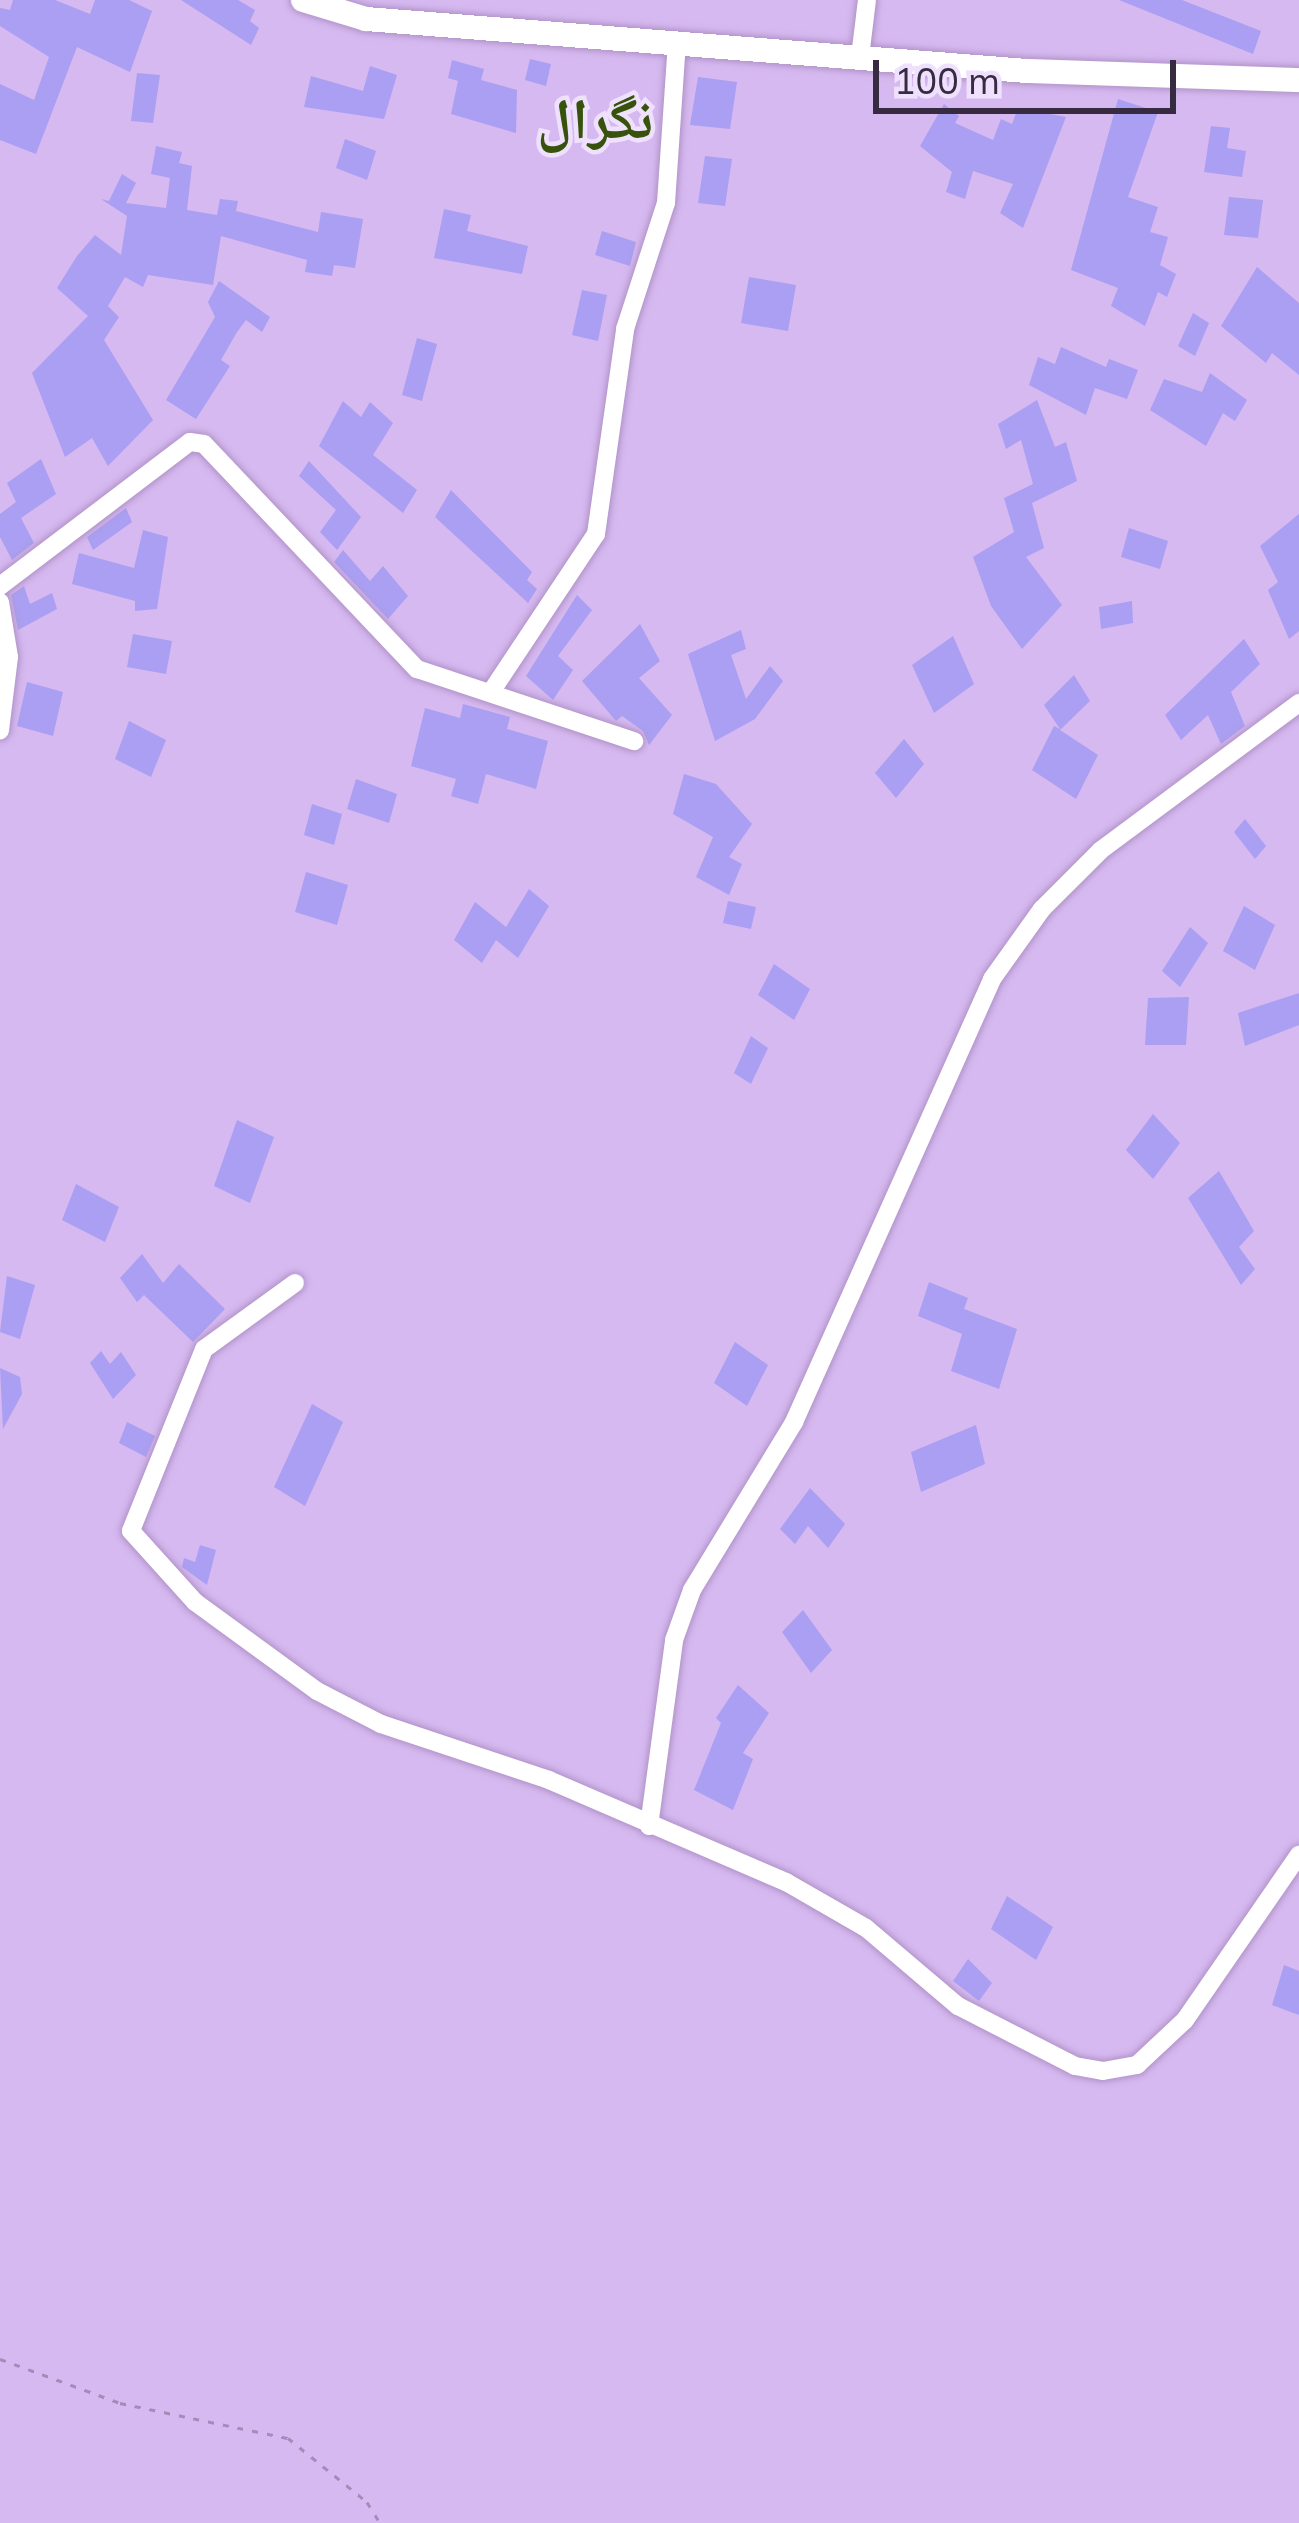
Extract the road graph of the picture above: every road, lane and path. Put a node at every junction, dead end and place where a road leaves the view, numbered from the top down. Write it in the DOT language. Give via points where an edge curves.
graph roads {
  1 [pos="303,0"];
  2 [pos="867,0"];
  3 [pos="677,42"];
  4 [pos="860,57"];
  5 [pos="1299,80"];
  6 [pos="0,586"];
  7 [pos="0,602"];
  8 [pos="491,692"];
  9 [pos="1299,703"];
  10 [pos="0,730"];
  11 [pos="634,741"];
  12 [pos="296,1283"];
  13 [pos="650,1826"];
  14 [pos="1299,1855"];
  15 [pos="0,2359"];
  16 [pos="380,2523"];
  1 -- 3 [label="main road" via="366,19"];
  2 -- 4 [label="street"];
  3 -- 4 [label="main road"];
  3 -- 8 [label="street" via="666,203 625,329 596,534"];
  4 -- 5 [label="main road"];
  6 -- 8 [label="street" via="190,442 204,444 417,669"];
  7 -- 10 [label="street" via="9,657"];
  8 -- 11 [label="street"];
  9 -- 13 [label="street" via="1101,850 1042,909 992,979 794,1422 692,1590 674,1640"];
  12 -- 13 [label="street" via="204,1348 134,1519 133,1541 242,1642 317,1691 381,1724 549,1780"];
  13 -- 14 [label="street" via="827,1904 910,1960 958,2006 1076,2066 1103,2071 1137,2065 1185,2020"];
  15 -- 16 [label="path" via="120,2403 288,2438 367,2502"];
}
